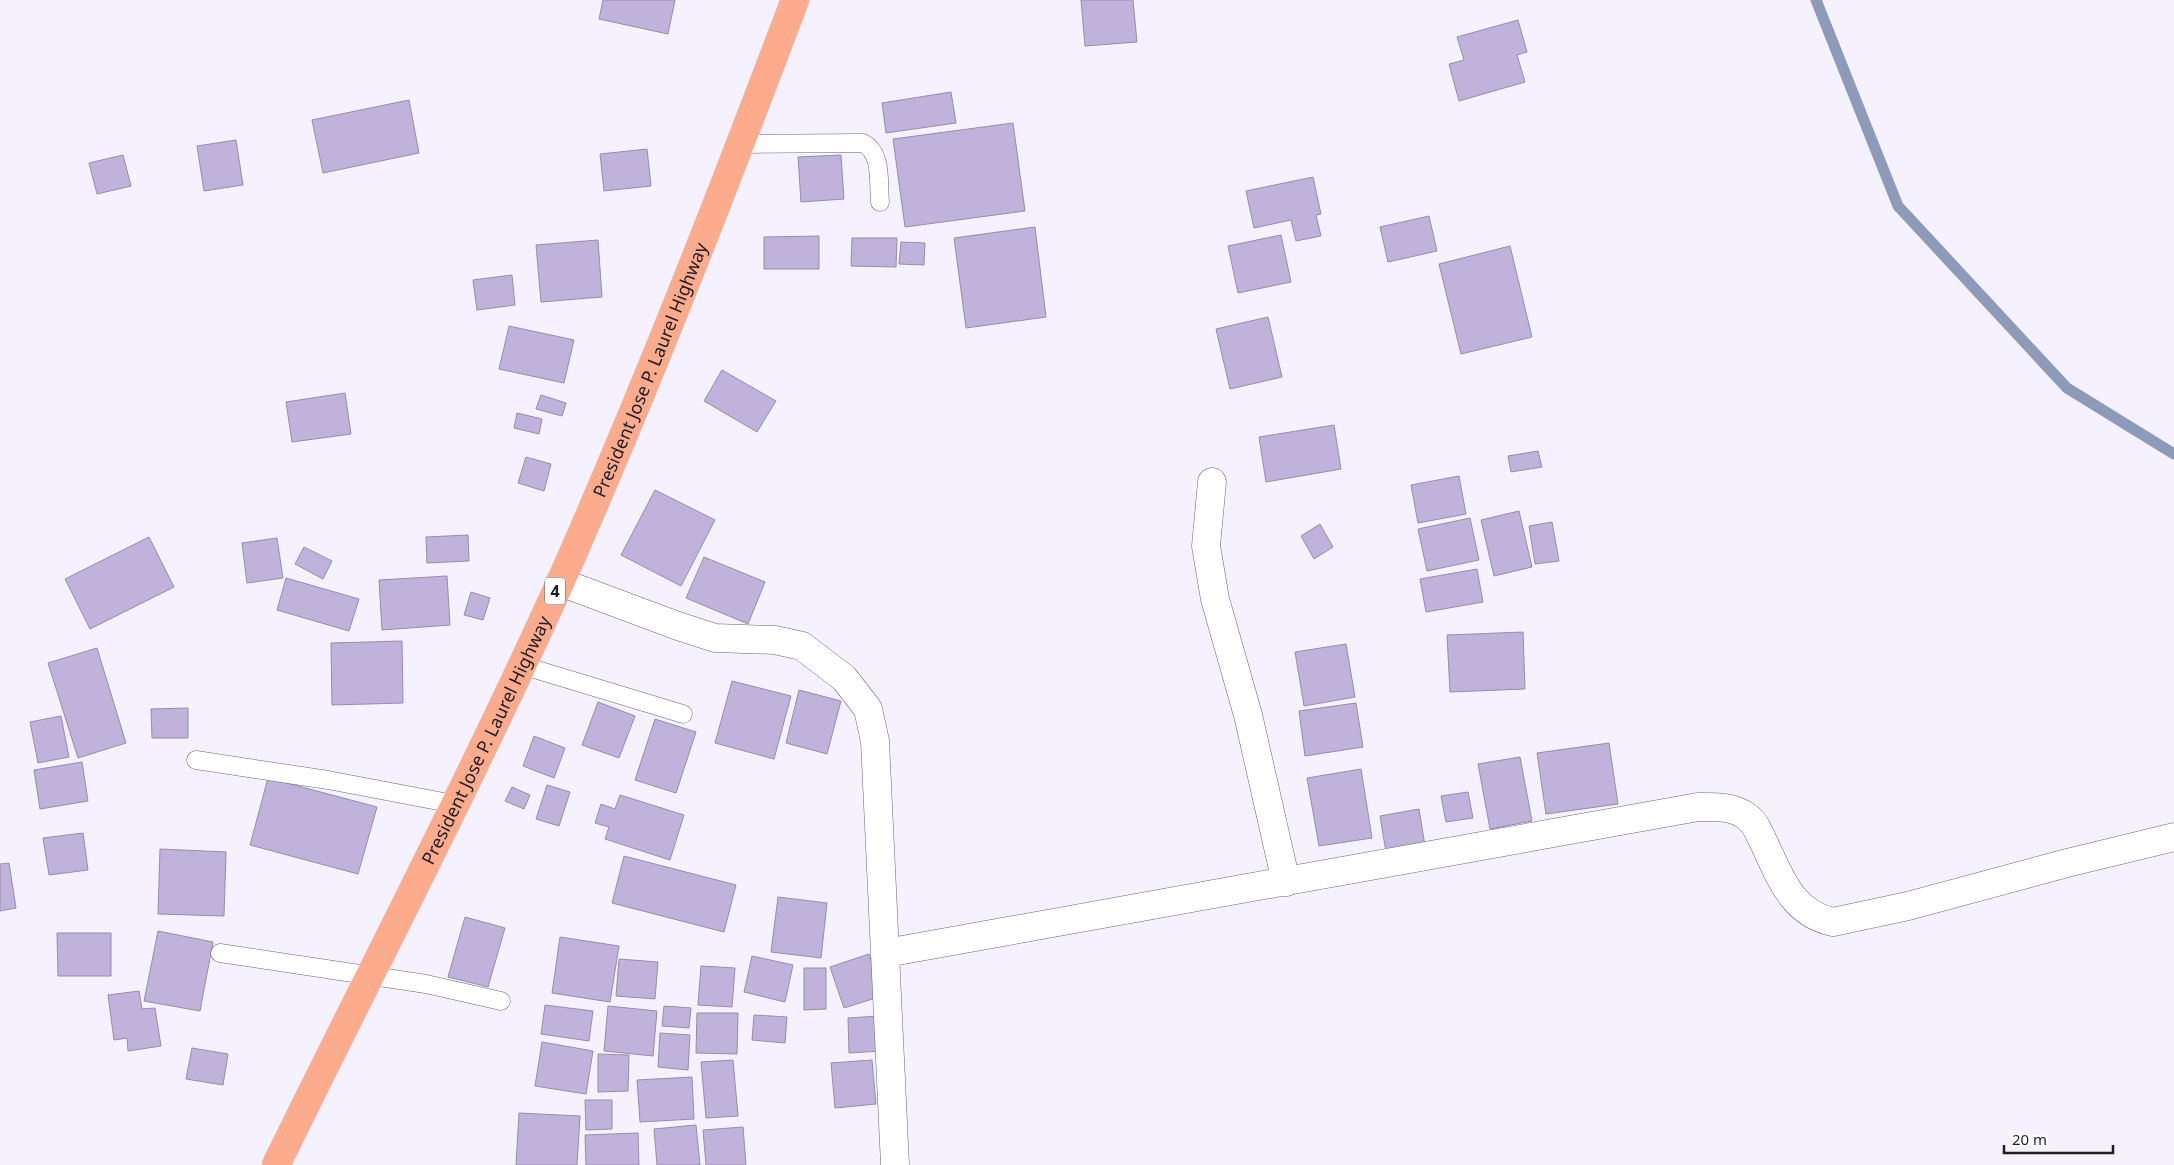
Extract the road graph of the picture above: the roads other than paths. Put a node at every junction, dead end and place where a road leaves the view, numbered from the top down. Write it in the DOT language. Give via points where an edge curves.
graph roads {
  1 [pos="795,0"];
  2 [pos="741,144"];
  3 [pos="880,202"];
  4 [pos="1212,482"];
  5 [pos="560,582"];
  6 [pos="521,665"];
  7 [pos="683,714"];
  8 [pos="196,760"];
  9 [pos="454,804"];
  10 [pos="2174,837"];
  11 [pos="1286,882"];
  12 [pos="220,953"];
  13 [pos="886,953"];
  14 [pos="370,976"];
  15 [pos="501,1001"];
  16 [pos="276,1165"];
  17 [pos="895,1165"];
  1 -- 2 [label="highway, President Jose P. Laurel Highway / 4"];
  2 -- 3 [label="lane" via="863,143 871,147 876,156"];
  2 -- 5 [label="highway, President Jose P. Laurel Highway / 4" via="664,339"];
  4 -- 11 [label="street" via="1206,546 1215,599 1248,714"];
  5 -- 6 [label="highway, President Jose P. Laurel Highway / 4"];
  5 -- 13 [label="street" via="716,638 775,640 802,646 844,678 868,709 875,741"];
  6 -- 7 [label="lane"];
  6 -- 9 [label="highway, President Jose P. Laurel Highway / 4"];
  8 -- 9 [label="lane"];
  9 -- 14 [label="highway, President Jose P. Laurel Highway / 4"];
  10 -- 11 [label="street" via="1908,906 1833,922 1822,920 1797,904 1787,892 1756,826 1747,816 1720,806 1698,807"];
  11 -- 13 [label="street"];
  12 -- 14 [label="lane"];
  13 -- 17 [label="street"];
  14 -- 15 [label="lane" via="426,984"];
  14 -- 16 [label="highway, President Jose P. Laurel Highway / 4"];
}
